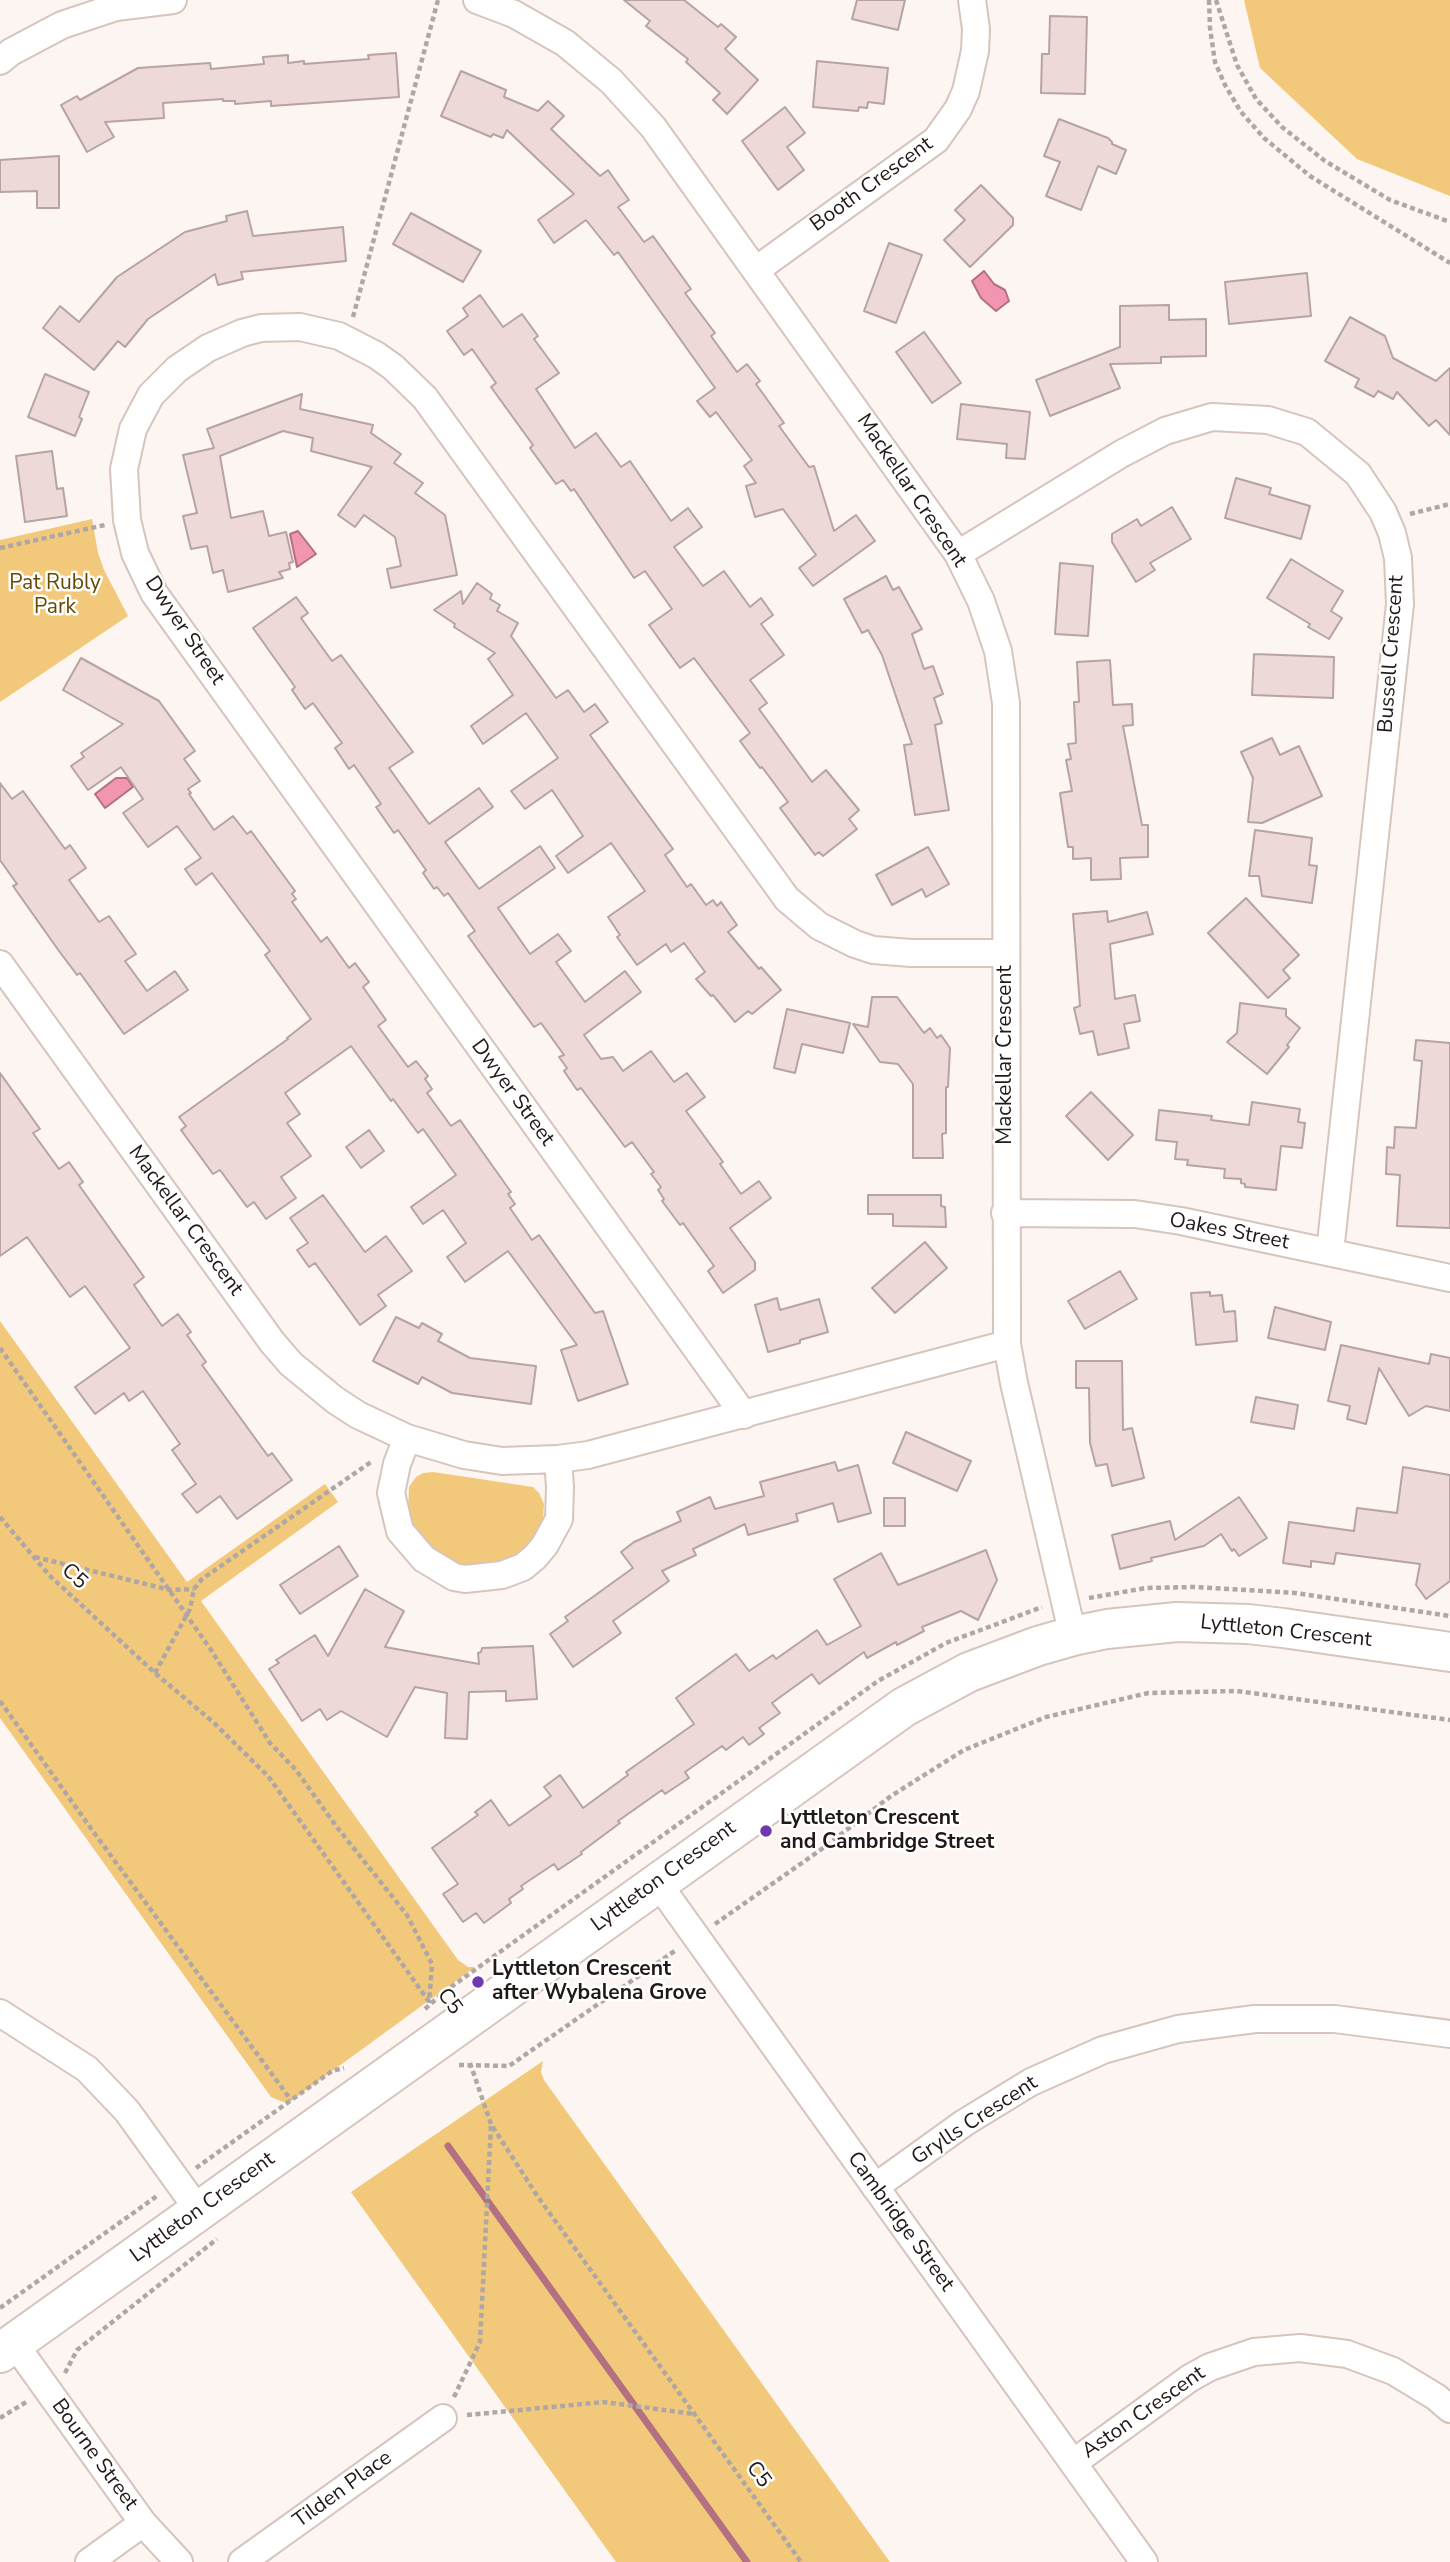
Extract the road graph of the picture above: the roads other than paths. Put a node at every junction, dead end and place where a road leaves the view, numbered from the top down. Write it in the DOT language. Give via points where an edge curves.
graph roads {
  1 [pos="173,0"];
  2 [pos="477,0"];
  3 [pos="972,0"];
  4 [pos="144,1"];
  5 [pos="0,61"];
  6 [pos="756,270"];
  7 [pos="958,554"];
  8 [pos="1006,953"];
  9 [pos="0,964"];
  10 [pos="1005,1213"];
  11 [pos="1330,1252"];
  12 [pos="1450,1278"];
  13 [pos="1007,1344"];
  14 [pos="744,1415"];
  15 [pos="407,1438"];
  16 [pos="558,1460"];
  17 [pos="1073,1636"];
  18 [pos="1450,1652"];
  19 [pos="657,1882"];
  20 [pos="0,2012"];
  21 [pos="1450,2035"];
  22 [pos="875,2187"];
  23 [pos="213,2221"];
  24 [pos="7,2348"];
  25 [pos="1450,2409"];
  26 [pos="443,2418"];
  27 [pos="1073,2463"];
  28 [pos="143,2524"];
  29 [pos="89,2562"];
  30 [pos="179,2562"];
  31 [pos="242,2562"];
  32 [pos="1144,2562"];
  1 -- 4 [label="street"];
  2 -- 6 [label="street, Mackellar Crescent" via="514,14 565,43 611,81 653,127"];
  3 -- 6 [label="street, Booth Crescent" via="975,51 966,91 936,140"];
  4 -- 5 [label="street" via="62,25"];
  6 -- 7 [label="street, Mackellar Crescent"];
  7 -- 8 [label="street, Mackellar Crescent" via="982,601 998,651 1006,703"];
  7 -- 11 [label="street, Bussell Crescent" via="1121,454 1165,431 1212,417 1268,420 1307,432 1358,474 1387,521 1398,558 1400,604"];
  8 -- 10 [label="street, Mackellar Crescent"];
  8 -- 14 [label="street, Dwyer Street" via="873,950 819,926 787,899 425,398 393,367 347,340 300,327 261,328 208,348 177,369 151,396 134,429 124,469 127,520 135,554 154,593"];
  9 -- 15 [label="street, Mackellar Crescent" via="272,1342 335,1400"];
  10 -- 11 [label="street, Oakes Street" via="1135,1214"];
  10 -- 13 [label="street, Mackellar Crescent"];
  11 -- 12 [label="street, Oakes Street"];
  13 -- 14 [label="street, Mackellar Crescent"];
  13 -- 17 [label="street, Mackellar Crescent"];
  14 -- 16 [label="street, Mackellar Crescent"];
  15 -- 16 [label="street, Mackellar Crescent" via="489,1459"];
  15 -- 16 [label="street" via="391,1493 400,1531 424,1559 466,1579 502,1575 523,1567 545,1545 559,1519"];
  17 -- 18 [label="street, Lyttleton Crescent" via="1177,1622 1248,1624"];
  17 -- 19 [label="street, Lyttleton Crescent" via="969,1672 904,1707"];
  19 -- 22 [label="street, Cambridge Street"];
  19 -- 23 [label="street, Lyttleton Crescent" via="437,2037"];
  20 -- 23 [label="street" via="87,2069 128,2111"];
  21 -- 22 [label="street, Grylls Crescent" via="1335,2019 1255,2019 1178,2029 1102,2050 1031,2082"];
  22 -- 27 [label="street, Cambridge Street"];
  23 -- 24 [label="street, Lyttleton Crescent"];
  24 -- 28 [label="street, Bourne Street" via="47,2390"];
  25 -- 27 [label="street, Aston Crescent" via="1393,2371 1347,2354 1300,2347 1254,2352 1190,2378"];
  26 -- 31 [label="street, Tilden Place"];
  27 -- 32 [label="street, Cambridge Street"];
  28 -- 29 [label="street"];
  28 -- 30 [label="street, Bourne Street"];
}
